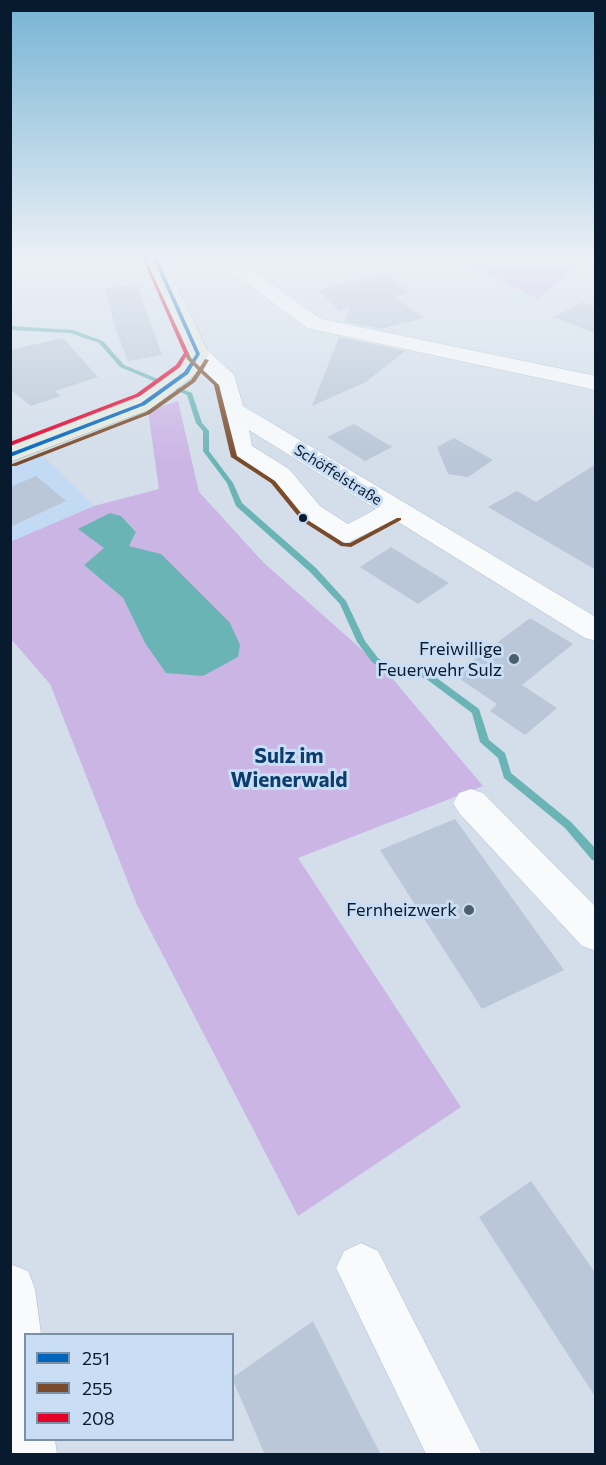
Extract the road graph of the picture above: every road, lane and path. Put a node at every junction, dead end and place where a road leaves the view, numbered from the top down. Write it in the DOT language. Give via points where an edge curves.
graph roads {
  1 [pos="178,324"];
  2 [pos="316,324"];
  3 [pos="192,363"];
  4 [pos="596,383"];
  5 [pos="233,410"];
  6 [pos="10,455"];
  7 [pos="394,510"];
  8 [pos="596,631"];
  9 [pos="471,803"];
  10 [pos="596,934"];
  11 [pos="361,1268"];
  12 [pos="10,1289"];
  13 [pos="24,1403"];
  14 [pos="455,1455"];
  1 -- 3 [label="main road"];
  2 -- 4 [label="street"];
  3 -- 5 [label="street" via="226,380"];
  3 -- 6 [label="main road" via="143,404"];
  5 -- 7 [label="street, Schöffelstraße"];
  5 -- 7 [label="street" via="241,449 280,474 311,512 347,536"];
  7 -- 8 [label="street, Schöffelstraße"];
  9 -- 10 [label="street"];
  11 -- 14 [label="street"];
  12 -- 13 [label="street"];
}
